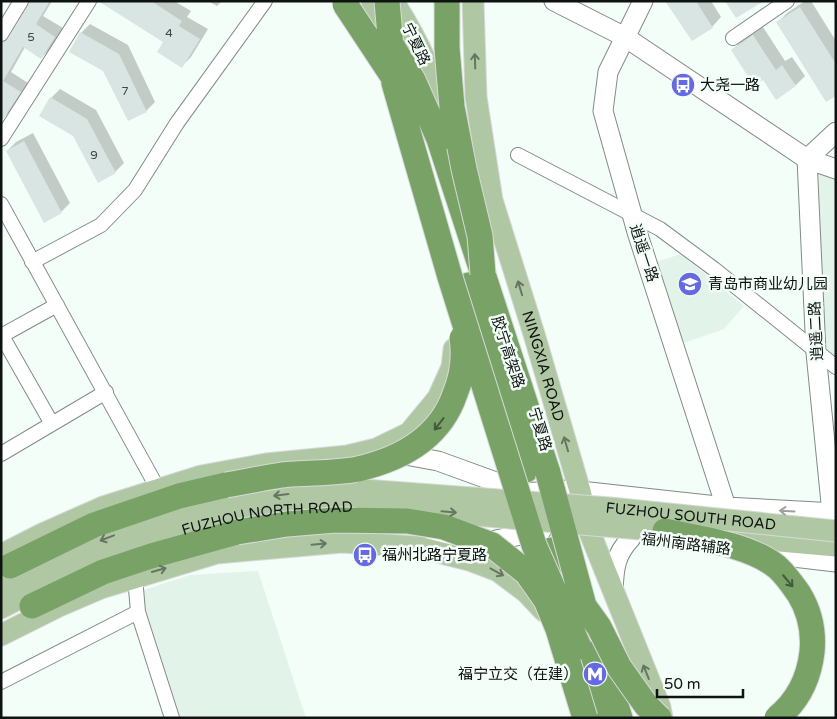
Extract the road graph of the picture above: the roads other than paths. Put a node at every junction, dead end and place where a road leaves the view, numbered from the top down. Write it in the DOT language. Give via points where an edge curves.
graph roads {
  1 [pos="21,1"];
  2 [pos="89,1"];
  3 [pos="264,1"];
  4 [pos="332,1"];
  5 [pos="342,1"];
  6 [pos="361,1"];
  7 [pos="372,1"];
  8 [pos="387,1"];
  9 [pos="393,1"];
  10 [pos="447,1"];
  11 [pos="474,1"];
  12 [pos="554,1"];
  13 [pos="643,1"];
  14 [pos="788,1"];
  15 [pos="1,34"];
  16 [pos="625,37"];
  17 [pos="733,38"];
  18 [pos="393,94"];
  19 [pos="476,97"];
  20 [pos="836,132"];
  21 [pos="1,139"];
  22 [pos="518,155"];
  23 [pos="807,159"];
  24 [pos="836,169"];
  25 [pos="462,170"];
  26 [pos="1,204"];
  27 [pos="632,214"];
  28 [pos="432,237"];
  29 [pos="32,262"];
  30 [pos="453,273"];
  31 [pos="483,274"];
  32 [pos="453,303"];
  33 [pos="56,305"];
  34 [pos="1,336"];
  35 [pos="816,353"];
  36 [pos="836,367"];
  37 [pos="106,392"];
  38 [pos="52,424"];
  39 [pos="376,449"];
  40 [pos="1,454"];
  41 [pos="158,488"];
  42 [pos="580,491"];
  43 [pos="526,492"];
  44 [pos="365,498"];
  45 [pos="726,507"];
  46 [pos="547,511"];
  47 [pos="834,519"];
  48 [pos="665,531"];
  49 [pos="581,532"];
  50 [pos="631,538"];
  51 [pos="355,542"];
  52 [pos="418,546"];
  53 [pos="836,546"];
  54 [pos="836,562"];
  55 [pos="4,564"];
  56 [pos="135,577"];
  57 [pos="1,589"];
  58 [pos="613,591"];
  59 [pos="32,606"];
  60 [pos="584,606"];
  61 [pos="1,608"];
  62 [pos="138,612"];
  63 [pos="1,622"];
  64 [pos="1,635"];
  65 [pos="579,647"];
  66 [pos="581,674"];
  67 [pos="1,682"];
  68 [pos="172,718"];
  69 [pos="585,718"];
  70 [pos="594,718"];
  71 [pos="599,718"];
  72 [pos="620,718"];
  73 [pos="631,718"];
  74 [pos="660,718"];
  75 [pos="777,718"];
  1 -- 15 [label="street"];
  2 -- 21 [label="street"];
  3 -- 29 [label="street" via="177,123 135,190 101,225"];
  4 -- 18 [label="main road" via="369,48"];
  5 -- 65 [label="highway, 胶宁高架路, bridge" via="404,93 427,151"];
  6 -- 31 [label="highway, 胶宁高架路, bridge" via="378,21 413,80 438,139"];
  7 -- 18 [label="main road" via="374,32"];
  8 -- 30 [label="highway, bridge" via="394,83"];
  9 -- 25 [label="main road, 宁夏路" via="439,92"];
  10 -- 31 [label="highway, bridge" via="452,107 480,236"];
  19 -- 11 [label="main road, NINGXIA ROAD, one-way"];
  12 -- 16 [label="street"];
  13 -- 16 [label="street, 逍遥一路"];
  14 -- 17 [label="street"];
  16 -- 23 [label="street"];
  16 -- 27 [label="street, 逍遥一路" via="608,72 603,110"];
  18 -- 28 [label="street"];
  18 -- 30 [label="main road" via="414,140"];
  19 -- 25 [label="main road"];
  42 -- 19 [label="main road, NINGXIA ROAD, one-way" via="492,200"];
  20 -- 23 [label="street"];
  22 -- 27 [label="street"];
  23 -- 24 [label="street"];
  23 -- 35 [label="street, 逍遥二路"];
  25 -- 46 [label="main road, 宁夏路" via="506,320"];
  26 -- 29 [label="street"];
  27 -- 35 [label="street" via="660,229 714,269"];
  27 -- 45 [label="street, 逍遥一路"];
  28 -- 30 [label="main road"];
  28 -- 32 [label="street"];
  29 -- 33 [label="street"];
  30 -- 32 [label="main road"];
  30 -- 43 [label="main road"];
  30 -- 55 [label="highway, one-way, bridge" via="463,348 460,383 450,409 428,438 394,458 356,469 282,475 178,496 94,525"];
  30 -- 65 [label="highway, 胶宁高架路, bridge" via="534,545"];
  31 -- 60 [label="highway, 胶宁高架路, bridge" via="548,473"];
  32 -- 39 [label="main road" via="456,337 452,367 438,398 409,433"];
  33 -- 34 [label="street"];
  33 -- 37 [label="street"];
  34 -- 38 [label="street"];
  35 -- 36 [label="street"];
  35 -- 47 [label="street, 逍遥二路"];
  37 -- 38 [label="street"];
  37 -- 41 [label="street"];
  38 -- 40 [label="street"];
  39 -- 41 [label="main road" via="348,456 266,464"];
  39 -- 43 [label="street" via="438,462"];
  39 -- 51 [label="main road" via="381,452 384,467 384,531 374,540"];
  41 -- 55 [label="main road" via="102,507 42,534"];
  42 -- 45 [label="street, 福州南路辅路"];
  42 -- 46 [label="street, 福州南路辅路"];
  42 -- 49 [label="main road, NINGXIA ROAD"];
  43 -- 46 [label="main road"];
  43 -- 46 [label="street, 福州南路辅路"];
  44 -- 46 [label="main road, FUZHOU NORTH ROAD, bridge"];
  44 -- 57 [label="main road, FUZHOU NORTH ROAD, one-way" via="309,492 184,513 104,539"];
  44 -- 61 [label="main road, FUZHOU NORTH ROAD" via="247,514 190,528 120,550"];
  47 -- 45 [label="street, 福州南路辅路, one-way"];
  46 -- 47 [label="main road, FUZHOU SOUTH ROAD, bridge"];
  46 -- 48 [label="main road, FUZHOU SOUTH ROAD, bridge"];
  46 -- 49 [label="main road, 宁夏路"];
  46 -- 49 [label="street, 福州南路辅路"];
  46 -- 52 [label="street" via="466,546"];
  46 -- 66 [label="main road"];
  48 -- 53 [label="main road, FUZHOU SOUTH ROAD, bridge"];
  48 -- 75 [label="highway, one-way, bridge" via="725,544 757,556 776,567 803,600 812,624 810,664 796,698"];
  49 -- 50 [label="street, 福州南路辅路"];
  49 -- 58 [label="main road, NINGXIA ROAD"];
  49 -- 73 [label="main road, 宁夏路"];
  50 -- 54 [label="street, 福州南路辅路"];
  50 -- 58 [label="street" via="617,559"];
  51 -- 52 [label="main road"];
  56 -- 51 [label="main road, one-way" via="216,553"];
  52 -- 66 [label="main road, one-way" via="498,571 526,592 542,609"];
  56 -- 62 [label="street"];
  56 -- 64 [label="main road" via="59,606"];
  74 -- 58 [label="main road, NINGXIA ROAD, one-way" via="660,707"];
  59 -- 63 [label="main road"];
  59 -- 69 [label="highway, bridge" via="103,572 237,532 335,520 407,521 444,527 492,545 527,573 546,600 558,629"];
  60 -- 72 [label="highway, 胶宁高架路"];
  60 -- 74 [label="highway, bridge" via="631,684"];
  62 -- 67 [label="street"];
  62 -- 68 [label="street"];
  65 -- 71 [label="highway, 胶宁高架路"];
  66 -- 70 [label="main road"];
}
